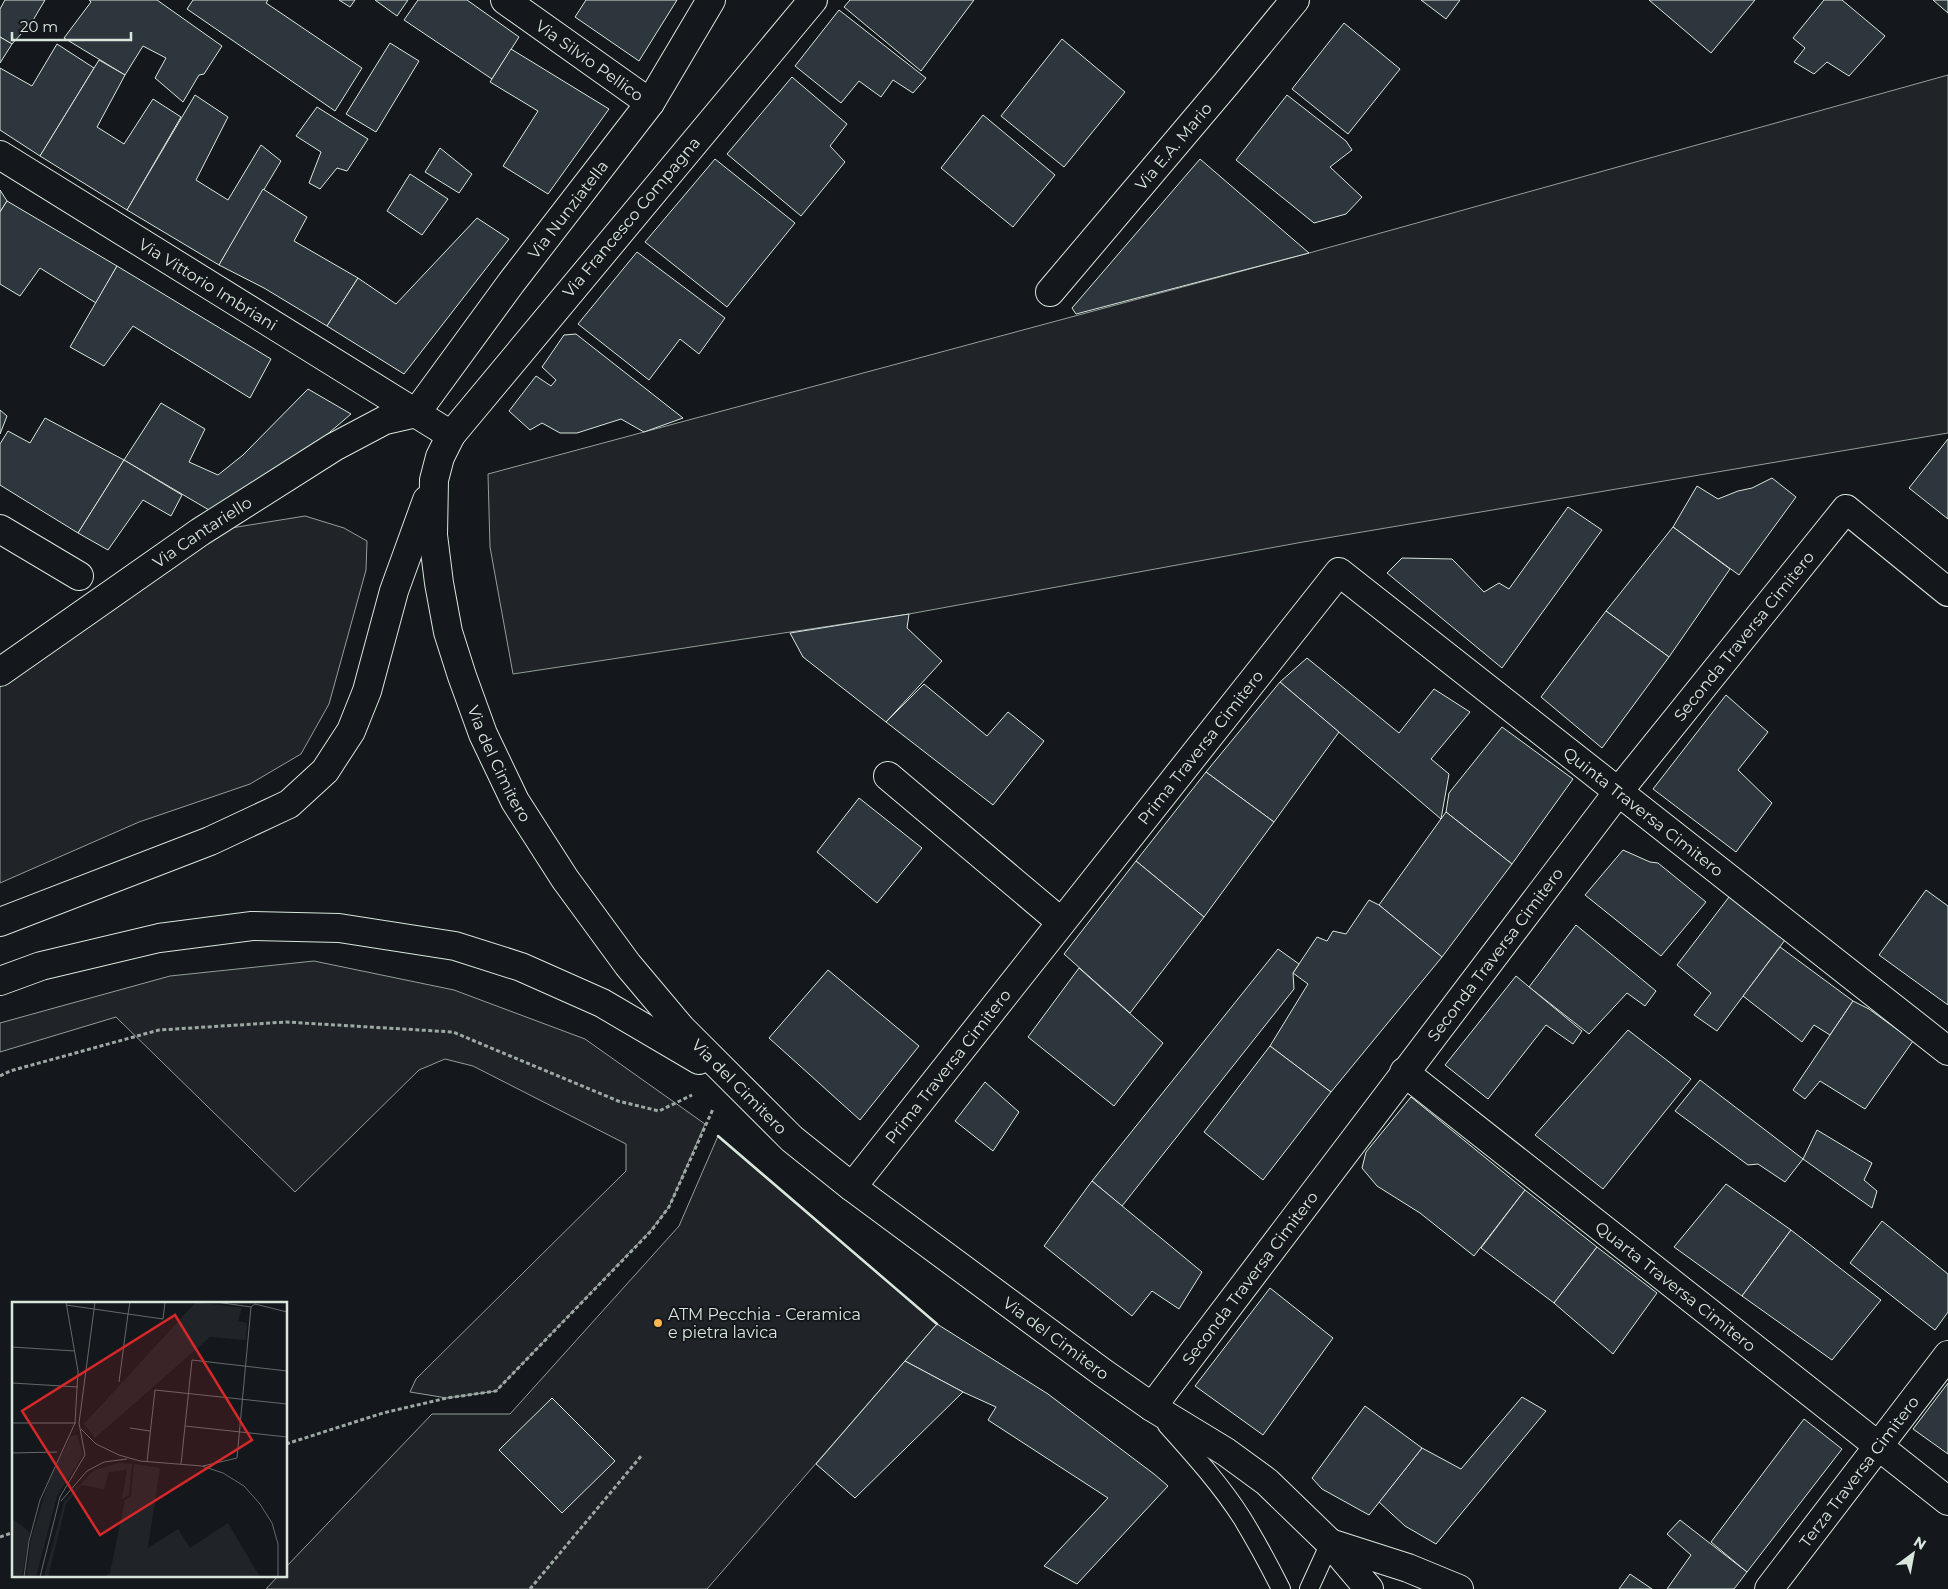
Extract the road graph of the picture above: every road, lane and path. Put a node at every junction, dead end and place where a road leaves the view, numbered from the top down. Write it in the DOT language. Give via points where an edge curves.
graph roads {
  1 [pos="505,0"];
  2 [pos="711,0"];
  3 [pos="812,0"];
  4 [pos="1295,0"];
  5 [pos="650,103"];
  6 [pos="0,155"];
  7 [pos="1050,292"];
  8 [pos="416,413"];
  9 [pos="450,435"];
  10 [pos="434,480"];
  11 [pos="0,529"];
  12 [pos="1339,572"];
  13 [pos="79,576"];
  14 [pos="1948,592"];
  15 [pos="0,672"];
  16 [pos="888,776"];
  17 [pos="1618,792"];
  18 [pos="0,922"];
  19 [pos="1061,922"];
  20 [pos="0,981"];
  21 [pos="1948,1052"];
  22 [pos="1404,1072"];
  23 [pos="0,1076"];
  24 [pos="729,1078"];
  25 [pos="852,1187"];
  26 [pos="1948,1355"];
  27 [pos="1152,1407"];
  28 [pos="288,1443"];
  29 [pos="1879,1447"];
  30 [pos="642,1455"];
  31 [pos="1948,1501"];
  32 [pos="12,1533"];
  33 [pos="0,1537"];
  34 [pos="1330,1543"];
  35 [pos="530,1589"];
  36 [pos="1281,1589"];
  37 [pos="1309,1589"];
  38 [pos="1369,1589"];
  39 [pos="1459,1589"];
  40 [pos="1769,1589"];
  1 -- 5 [label="street, Via Silvio Pellico"];
  2 -- 5 [label="street, Via Nunziatella"];
  3 -- 9 [label="street, Via Francesco Compagna"];
  4 -- 7 [label="street, Via E.A. Mario"];
  5 -- 8 [label="street, Via Nunziatella"];
  6 -- 8 [label="street, Via Vittorio Imbriani"];
  8 -- 9 [label="street, Via Vittorio Imbriani"];
  8 -- 15 [label="street, Via Cantariello" via="385,420 334,447 200,532"];
  9 -- 10 [label="street, Via del Cimitero"];
  10 -- 18 [label="street" via="394,591 367,691 351,731 325,771 289,804 210,841"];
  10 -- 24 [label="street, Via del Cimitero" via="433,535 448,632 483,734 515,801 565,879 628,965"];
  11 -- 13 [label="street"];
  12 -- 17 [label="street, Quinta Traversa Cimitero"];
  12 -- 19 [label="street, Prima Traversa Cimitero"];
  14 -- 17 [label="street, Seconda Traversa Cimitero" via="1846,509"];
  16 -- 19 [label="street"];
  17 -- 21 [label="street, Quinta Traversa Cimitero"];
  17 -- 22 [label="street, Seconda Traversa Cimitero"];
  19 -- 25 [label="street, Prima Traversa Cimitero"];
  20 -- 24 [label="street" via="41,966 159,938 252,926 338,928 455,946 521,967 602,1003"];
  22 -- 27 [label="street, Seconda Traversa Cimitero"];
  22 -- 29 [label="street, Quarta Traversa Cimitero"];
  23 -- 24 [label="path" via="159,1030 286,1022 452,1032 618,1101 659,1111"];
  24 -- 25 [label="street, Via del Cimitero" via="792,1139"];
  24 -- 28 [label="path" via="669,1207 651,1230 496,1391 383,1413"];
  25 -- 27 [label="street, Via del Cimitero"];
  26 -- 29 [label="street, Terza Traversa Cimitero"];
  27 -- 34 [label="street, Via del Cimitero" via="1226,1452 1267,1482"];
  27 -- 36 [label="lane" via="1197,1458 1241,1516"];
  29 -- 31 [label="street, Quarta Traversa Cimitero"];
  29 -- 40 [label="street, Terza Traversa Cimitero"];
  30 -- 35 [label="path"];
  32 -- 33 [label="path"];
  34 -- 37 [label="lane"];
  34 -- 38 [label="street, Via del Cimitero"];
  34 -- 39 [label="street" via="1408,1568"];
}
